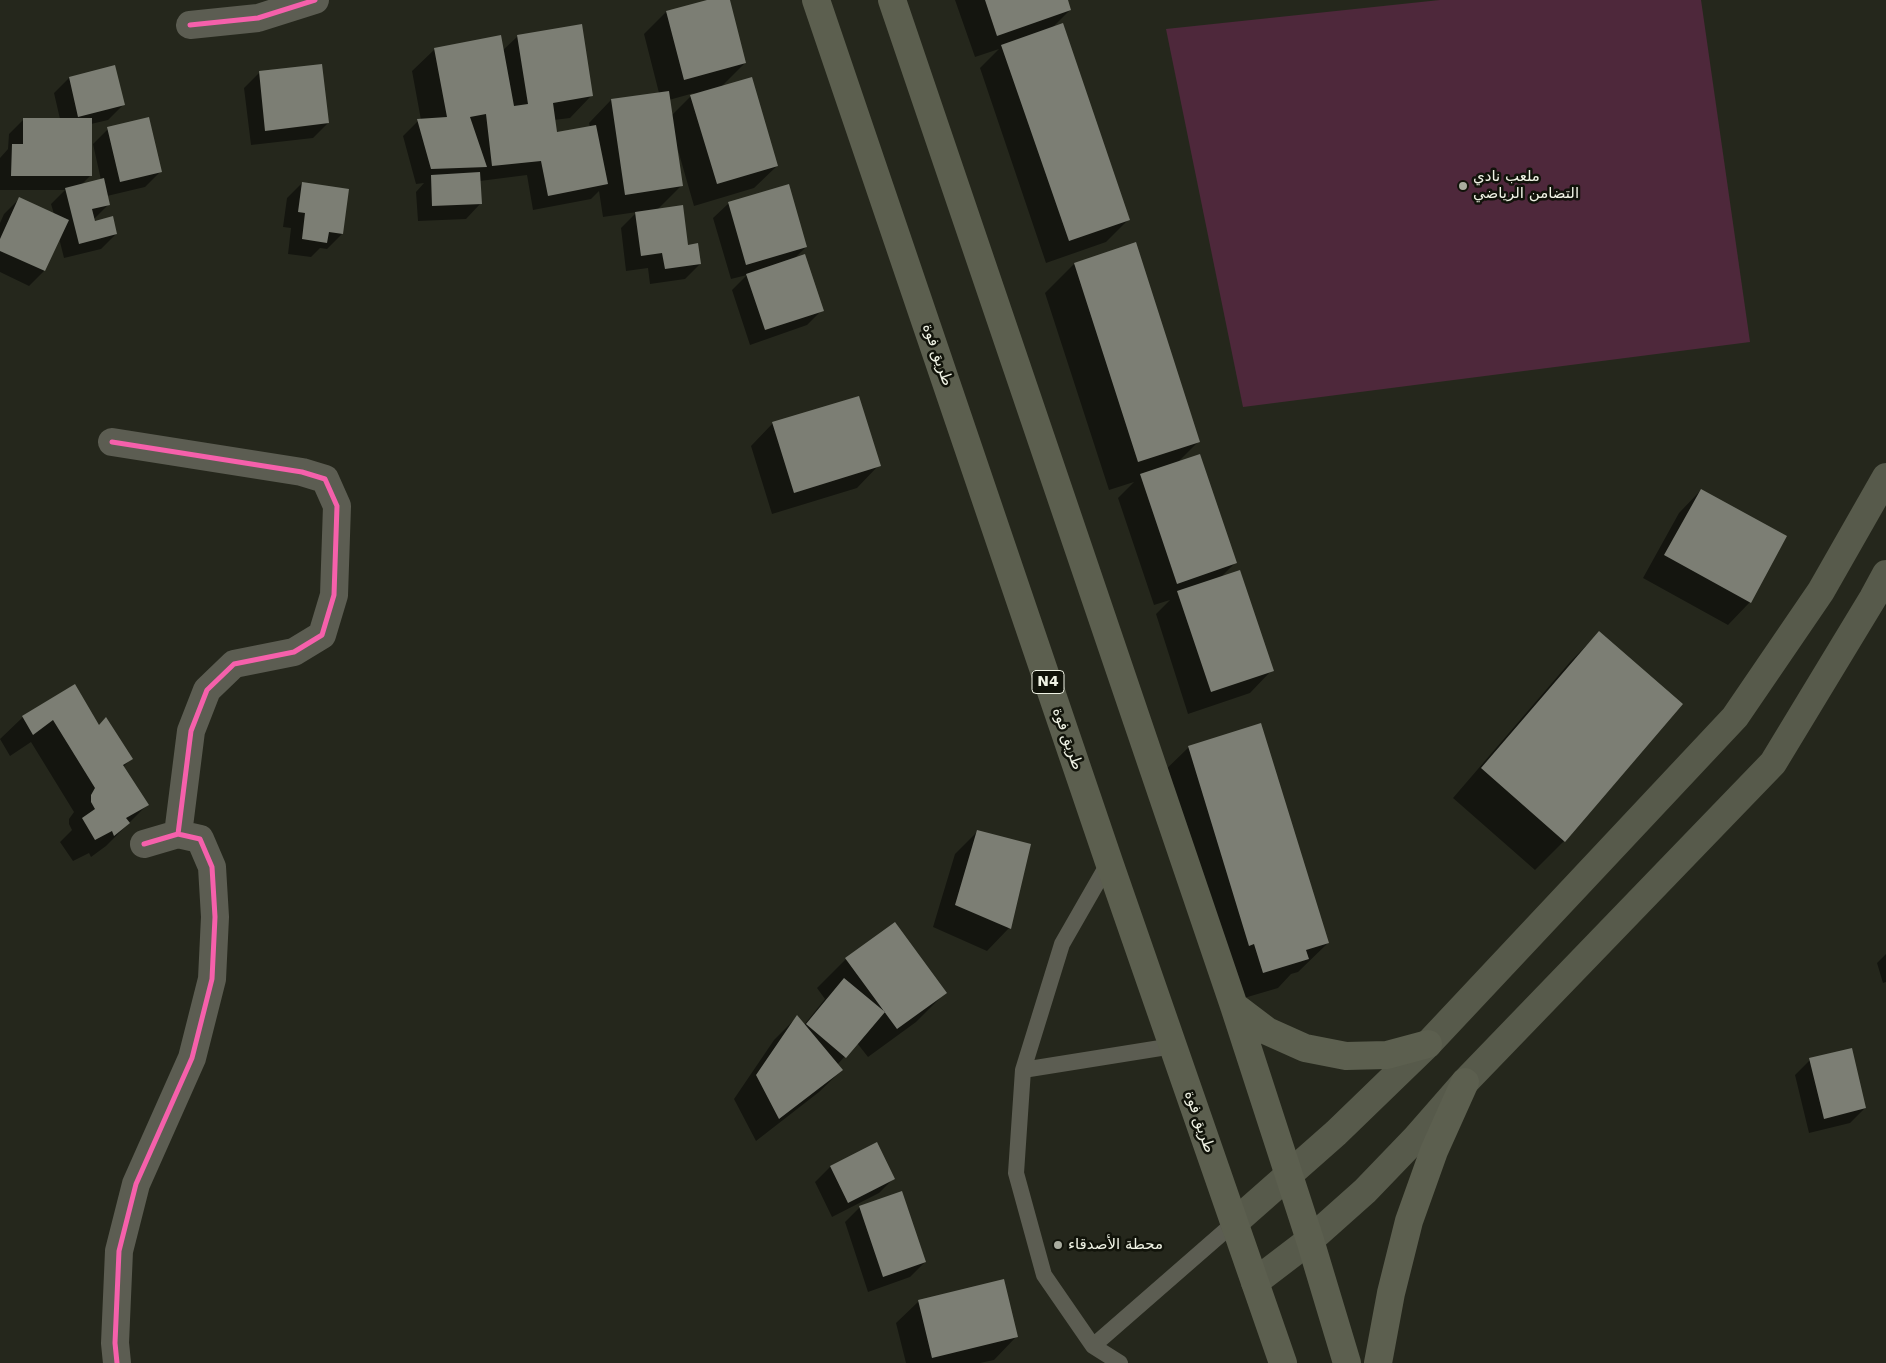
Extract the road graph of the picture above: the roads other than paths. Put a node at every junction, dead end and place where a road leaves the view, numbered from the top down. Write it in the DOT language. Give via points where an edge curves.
graph roads {
  1 [pos="315,0"];
  2 [pos="816,0"];
  3 [pos="892,0"];
  4 [pos="190,25"];
  5 [pos="112,442"];
  6 [pos="1886,477"];
  7 [pos="1886,574"];
  8 [pos="178,834"];
  9 [pos="144,844"];
  10 [pos="1109,862"];
  11 [pos="1234,1006"];
  12 [pos="1428,1044"];
  13 [pos="1173,1046"];
  14 [pos="1023,1070"];
  15 [pos="1465,1082"];
  16 [pos="1288,1176"];
  17 [pos="1234,1223"];
  18 [pos="1310,1240"];
  19 [pos="1255,1282"];
  20 [pos="1093,1346"];
  21 [pos="117,1363"];
  22 [pos="1120,1363"];
  23 [pos="1283,1363"];
  24 [pos="1347,1363"];
  25 [pos="1378,1363"];
  1 -- 4 [label="street" via="258,18"];
  2 -- 10 [label="highway, طريق فوة / N4"];
  3 -- 11 [label="highway"];
  5 -- 8 [label="street" via="302,472 324,479 337,506 334,596 322,635 294,652 234,664 207,690 191,731"];
  6 -- 12 [label="main road" via="1821,591 1735,717"];
  7 -- 15 [label="main road" via="1773,763"];
  8 -- 9 [label="street"];
  8 -- 21 [label="street" via="200,839 212,867 215,917 212,980 192,1058 136,1184 119,1251"];
  10 -- 13 [label="highway, طريق فوة / N4"];
  10 -- 14 [label="lane" via="1062,944"];
  11 -- 12 [label="highway" via="1267,1031 1305,1048 1346,1056 1387,1055"];
  11 -- 16 [label="highway"];
  12 -- 16 [label="main road"];
  13 -- 14 [label="lane"];
  13 -- 17 [label="highway, طريق فوة / N4"];
  14 -- 20 [label="lane" via="1016,1173 1044,1275"];
  15 -- 18 [label="main road" via="1365,1191"];
  15 -- 25 [label="highway" via="1434,1151 1409,1221"];
  16 -- 17 [label="main road"];
  16 -- 18 [label="highway"];
  17 -- 19 [label="highway, طريق فوة / N4"];
  17 -- 20 [label="lane"];
  18 -- 19 [label="main road"];
  18 -- 24 [label="highway"];
  19 -- 23 [label="highway, طريق فوة / N4"];
  20 -- 22 [label="lane"];
}
